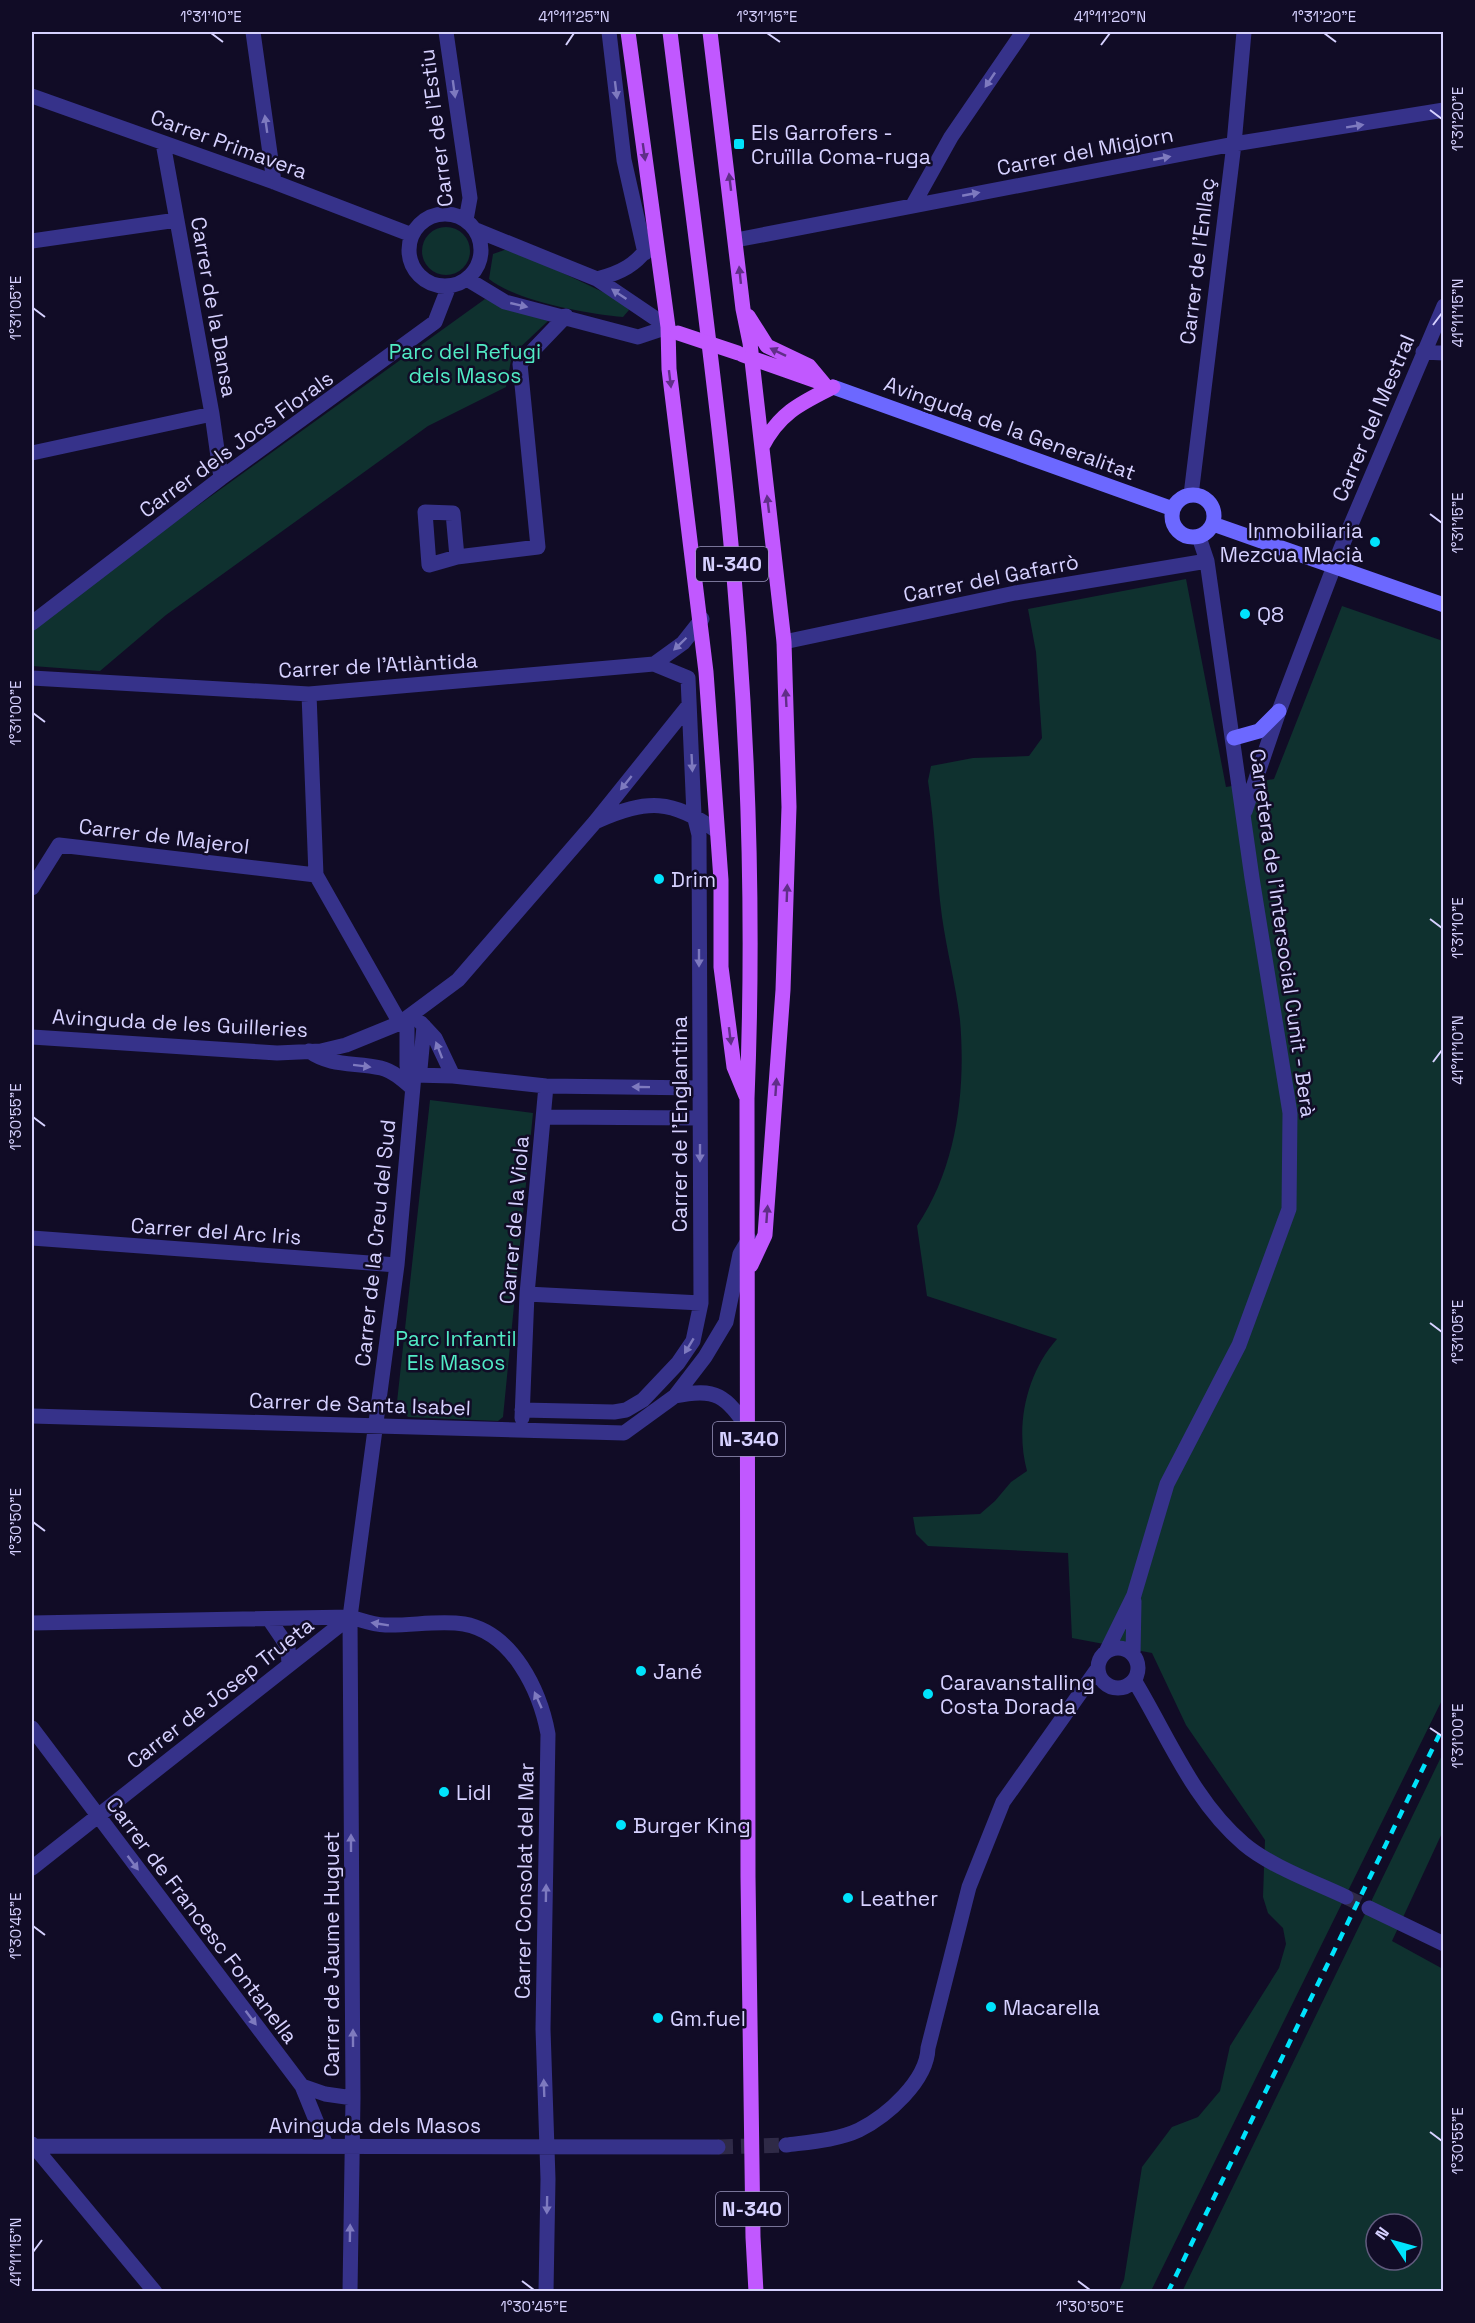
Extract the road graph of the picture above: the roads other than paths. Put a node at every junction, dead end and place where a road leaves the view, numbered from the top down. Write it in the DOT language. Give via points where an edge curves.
graph roads {
  1 [pos="253,32"];
  2 [pos="446,32"];
  3 [pos="609,32"];
  4 [pos="628,32"];
  5 [pos="670,32"];
  6 [pos="710,32"];
  7 [pos="1023,32"];
  8 [pos="1244,32"];
  9 [pos="32,96"];
  10 [pos="1443,110"];
  11 [pos="163,143"];
  12 [pos="1234,144"];
  13 [pos="273,182"];
  14 [pos="913,205"];
  15 [pos="177,220"];
  16 [pos="471,225"];
  17 [pos="412,235"];
  18 [pos="655,236"];
  19 [pos="736,240"];
  20 [pos="32,241"];
  21 [pos="645,253"];
  22 [pos="467,279"];
  23 [pos="597,279"];
  24 [pos="449,286"];
  25 [pos="1443,306"];
  26 [pos="743,309"];
  27 [pos="566,316"];
  28 [pos="673,330"];
  29 [pos="1424,352"];
  30 [pos="1443,353"];
  31 [pos="745,355"];
  32 [pos="829,385"];
  33 [pos="212,414"];
  34 [pos="762,447"];
  35 [pos="32,453"];
  36 [pos="221,478"];
  37 [pos="1191,495"];
  38 [pos="1173,509"];
  39 [pos="1213,524"];
  40 [pos="1198,537"];
  41 [pos="457,557"];
  42 [pos="1207,561"];
  43 [pos="1335,566"];
  44 [pos="1443,605"];
  45 [pos="702,619"];
  46 [pos="32,623"];
  47 [pos="784,642"];
  48 [pos="654,664"];
  49 [pos="706,672"];
  50 [pos="32,678"];
  51 [pos="688,678"];
  52 [pos="309,694"];
  53 [pos="689,705"];
  54 [pos="1279,711"];
  55 [pos="1234,738"];
  56 [pos="694,815"];
  57 [pos="1244,816"];
  58 [pos="595,822"];
  59 [pos="717,831"];
  60 [pos="316,875"];
  61 [pos="32,888"];
  62 [pos="406,1018"];
  63 [pos="424,1026"];
  64 [pos="32,1037"];
  65 [pos="309,1051"];
  66 [pos="453,1076"];
  67 [pos="413,1082"];
  68 [pos="546,1086"];
  69 [pos="699,1088"];
  70 [pos="747,1099"];
  71 [pos="544,1117"];
  72 [pos="700,1118"];
  73 [pos="32,1238"];
  74 [pos="749,1239"];
  75 [pos="397,1265"];
  76 [pos="749,1269"];
  77 [pos="527,1294"];
  78 [pos="701,1303"];
  79 [pos="675,1396"];
  80 [pos="522,1410"];
  81 [pos="32,1416"];
  82 [pos="375,1425"];
  83 [pos="749,1429"];
  84 [pos="522,1430"];
  85 [pos="1134,1595"];
  86 [pos="350,1617"];
  87 [pos="269,1619"];
  88 [pos="32,1623"];
  89 [pos="1106,1652"];
  90 [pos="1132,1654"];
  91 [pos="289,1665"];
  92 [pos="1098,1668"];
  93 [pos="1134,1680"];
  94 [pos="1106,1684"];
  95 [pos="1074,1703"];
  96 [pos="32,1728"];
  97 [pos="97,1817"];
  98 [pos="32,1868"];
  99 [pos="1346,1897"];
  100 [pos="1369,1908"];
  101 [pos="1443,1944"];
  102 [pos="302,2086"];
  103 [pos="353,2098"];
  104 [pos="32,2145"];
  105 [pos="326,2145"];
  106 [pos="786,2145"];
  107 [pos="352,2146"];
  108 [pos="546,2147"];
  109 [pos="718,2147"];
  110 [pos="155,2292"];
  111 [pos="350,2292"];
  112 [pos="546,2292"];
  113 [pos="756,2292"];
  13 -- 1 [label="street, one-way"];
  2 -- 16 [label="street, Carrer de l'Estiu, one-way"];
  3 -- 21 [label="street, one-way" via="624,160"];
  4 -- 18 [label="main road, one-way"];
  5 -- 70 [label="main road, N-340" via="727,502 742,692 751,1010"];
  19 -- 6 [label="main road, one-way"];
  7 -- 14 [label="street, one-way" via="951,137"];
  8 -- 12 [label="street, Carrer de l'Enllaç"];
  9 -- 11 [label="street, Carrer Primavera"];
  12 -- 10 [label="street, Carrer del Migjorn, one-way"];
  11 -- 13 [label="street, Carrer Primavera"];
  11 -- 15 [label="street, Carrer de la Dansa"];
  14 -- 12 [label="street, Carrer del Migjorn, one-way"];
  12 -- 37 [label="street, Carrer de l'Enllaç"];
  13 -- 17 [label="street, Carrer Primavera"];
  14 -- 19 [label="street, Carrer del Migjorn"];
  15 -- 20 [label="street"];
  15 -- 33 [label="street, Carrer de la Dansa"];
  16 -- 17 [label="street" via="453,214 432,216"];
  16 -- 22 [label="street" via="481,242 481,257"];
  16 -- 23 [label="street"];
  17 -- 24 [label="street" via="408,251 418,274 428,282"];
  18 -- 21 [label="street"];
  18 -- 28 [label="main road"];
  26 -- 19 [label="main road, one-way"];
  21 -- 23 [label="street" via="620,273"];
  22 -- 24 [label="street"];
  22 -- 27 [label="street, one-way" via="505,302"];
  28 -- 23 [label="street, one-way"];
  24 -- 36 [label="street, Carrer dels Jocs Florals" via="435,322"];
  25 -- 29 [label="street, Carrer del Mestral"];
  26 -- 31 [label="main road"];
  32 -- 26 [label="main road, one-way" via="809,366 767,346"];
  27 -- 28 [label="street" via="638,337"];
  27 -- 41 [label="street" via="519,364 538,547"];
  28 -- 31 [label="main road, bridge"];
  28 -- 45 [label="main road, one-way" via="669,369"];
  29 -- 30 [label="street"];
  29 -- 43 [label="street, Carrer del Mestral"];
  31 -- 32 [label="main road"];
  31 -- 34 [label="main road"];
  32 -- 34 [label="main road" via="784,415"];
  32 -- 38 [label="street, Avinguda de la Generalitat"];
  33 -- 35 [label="street"];
  33 -- 36 [label="street, Carrer de la Dansa"];
  47 -- 34 [label="main road, one-way"];
  36 -- 46 [label="street, Carrer dels Jocs Florals"];
  37 -- 38 [label="street"];
  37 -- 39 [label="street" via="1210,504"];
  38 -- 40 [label="street" via="1173,524 1178,531"];
  39 -- 40 [label="street"];
  39 -- 43 [label="street"];
  40 -- 42 [label="street, Carretera de l'Intersocial Cunit - Berà"];
  42 -- 47 [label="street, Carrer del Gafarrò" via="1014,593"];
  42 -- 55 [label="street, Carretera de l'Intersocial Cunit - Berà"];
  43 -- 44 [label="street"];
  43 -- 54 [label="street, Carrer del Mestral"];
  45 -- 48 [label="street, one-way" via="682,643"];
  45 -- 49 [label="main road"];
  76 -- 47 [label="main road, one-way" via="765,1235 783,990 789,807"];
  48 -- 51 [label="street, Carrer de l'Atlàntida"];
  48 -- 52 [label="street, Carrer de l'Atlàntida"];
  49 -- 51 [label="street"];
  49 -- 59 [label="main road"];
  50 -- 52 [label="street, Carrer de l'Atlàntida"];
  51 -- 53 [label="street, Carrer de l'Englantina"];
  52 -- 60 [label="street"];
  53 -- 56 [label="street, Carrer de l'Englantina, one-way"];
  53 -- 58 [label="street, Avinguda de les Guilleries, one-way"];
  54 -- 55 [label="street" via="1259,730"];
  54 -- 57 [label="street, Carrer del Mestral"];
  55 -- 57 [label="street, Carretera de l'Intersocial Cunit - Berà"];
  56 -- 58 [label="street, Avinguda de les Guilleries" via="677,807 650,805 625,809"];
  56 -- 59 [label="street, Avinguda de les Guilleries"];
  56 -- 69 [label="street, Carrer de l'Englantina, one-way" via="699,835"];
  57 -- 85 [label="street, Carretera de l'Intersocial Cunit - Berà" via="1290,1113 1289,1209 1239,1345 1167,1484"];
  58 -- 62 [label="street, Avinguda de les Guilleries" via="458,980"];
  59 -- 70 [label="main road, one-way" via="721,967 734,1067"];
  60 -- 61 [label="street, Carrer de Majerol" via="59,845"];
  60 -- 62 [label="street"];
  62 -- 63 [label="street"];
  62 -- 65 [label="street, Avinguda de les Guilleries" via="346,1045"];
  62 -- 67 [label="street, Carrer de la Creu del Sud" via="407,1066"];
  66 -- 63 [label="street, one-way" via="435,1038"];
  63 -- 67 [label="street, Carrer de la Creu del Sud" via="420,1069"];
  64 -- 65 [label="street, Avinguda de les Guilleries" via="277,1053"];
  65 -- 67 [label="street, one-way" via="322,1061 382,1068"];
  66 -- 67 [label="street"];
  66 -- 68 [label="street"];
  67 -- 75 [label="street, Carrer de la Creu del Sud"];
  69 -- 68 [label="street, one-way"];
  68 -- 71 [label="street, Carrer de la Viola"];
  69 -- 72 [label="street, Carrer de l'Englantina"];
  70 -- 74 [label="main road, N-340"];
  71 -- 72 [label="street"];
  71 -- 77 [label="street, Carrer de la Viola"];
  72 -- 78 [label="street, Carrer de l'Englantina, one-way"];
  73 -- 75 [label="street, Carrer del Arc Iris"];
  74 -- 76 [label="main road, N-340"];
  74 -- 79 [label="street, Carrer de Santa Isabel" via="740,1254 726,1322"];
  75 -- 82 [label="street, Carrer de la Creu del Sud"];
  76 -- 83 [label="main road, N-340"];
  77 -- 78 [label="street"];
  77 -- 80 [label="street, Carrer de la Viola"];
  78 -- 80 [label="street, Carrer de l'Englantina, one-way" via="693,1341 643,1400 614,1412"];
  79 -- 83 [label="street" via="695,1392 715,1395 729,1402"];
  79 -- 84 [label="street, Carrer de Santa Isabel" via="624,1433"];
  80 -- 84 [label="street, Carrer de la Viola"];
  81 -- 82 [label="street, Carrer de Santa Isabel"];
  82 -- 84 [label="street, Carrer de Santa Isabel"];
  82 -- 86 [label="street, Carrer de la Creu del Sud"];
  83 -- 113 [label="main road, N-340" via="749,1926"];
  85 -- 89 [label="street, Carretera de l'Intersocial Cunit - Berà"];
  85 -- 90 [label="street, Carretera de l'Intersocial Cunit - Berà"];
  86 -- 87 [label="street, Carrer Consolat del Mar"];
  86 -- 91 [label="street, Carrer de Josep Trueta"];
  103 -- 86 [label="street, Carrer de Jaume Huguet, one-way"];
  108 -- 86 [label="street, Carrer Consolat del Mar, one-way" via="543,2029 548,1734 544,1712 527,1674 501,1641 464,1624 383,1625"];
  87 -- 88 [label="street, Carrer Consolat del Mar"];
  87 -- 91 [label="street" via="288,1647"];
  89 -- 90 [label="street" via="1117,1648"];
  89 -- 92 [label="street"];
  90 -- 93 [label="street" via="1138,1664"];
  91 -- 97 [label="street, Carrer de Josep Trueta"];
  92 -- 94 [label="street"];
  92 -- 95 [label="street"];
  93 -- 94 [label="street" via="1118,1688"];
  93 -- 99 [label="street" via="1182,1767 1209,1807 1245,1845"];
  94 -- 95 [label="street"];
  95 -- 106 [label="street" via="1003,1802 969,1887 928,2048 918,2060 904,2094 858,2131"];
  96 -- 97 [label="street, Carrer de Francesc Fontanella"];
  97 -- 98 [label="street, Carrer de Josep Trueta"];
  97 -- 102 [label="street, Carrer de Francesc Fontanella, one-way"];
  100 -- 101 [label="street"];
  102 -- 103 [label="street"];
  102 -- 105 [label="street, Carrer de Francesc Fontanella"];
  103 -- 107 [label="street, Carrer de Jaume Huguet"];
  104 -- 105 [label="street, Avinguda dels Masos"];
  104 -- 110 [label="street"];
  105 -- 107 [label="street, Avinguda dels Masos"];
  107 -- 108 [label="street, Avinguda dels Masos"];
  111 -- 107 [label="street, Carrer de Jaume Huguet, one-way"];
  108 -- 109 [label="street, Avinguda dels Masos"];
  108 -- 112 [label="street, Carrer Consolat del Mar, one-way"];
}
